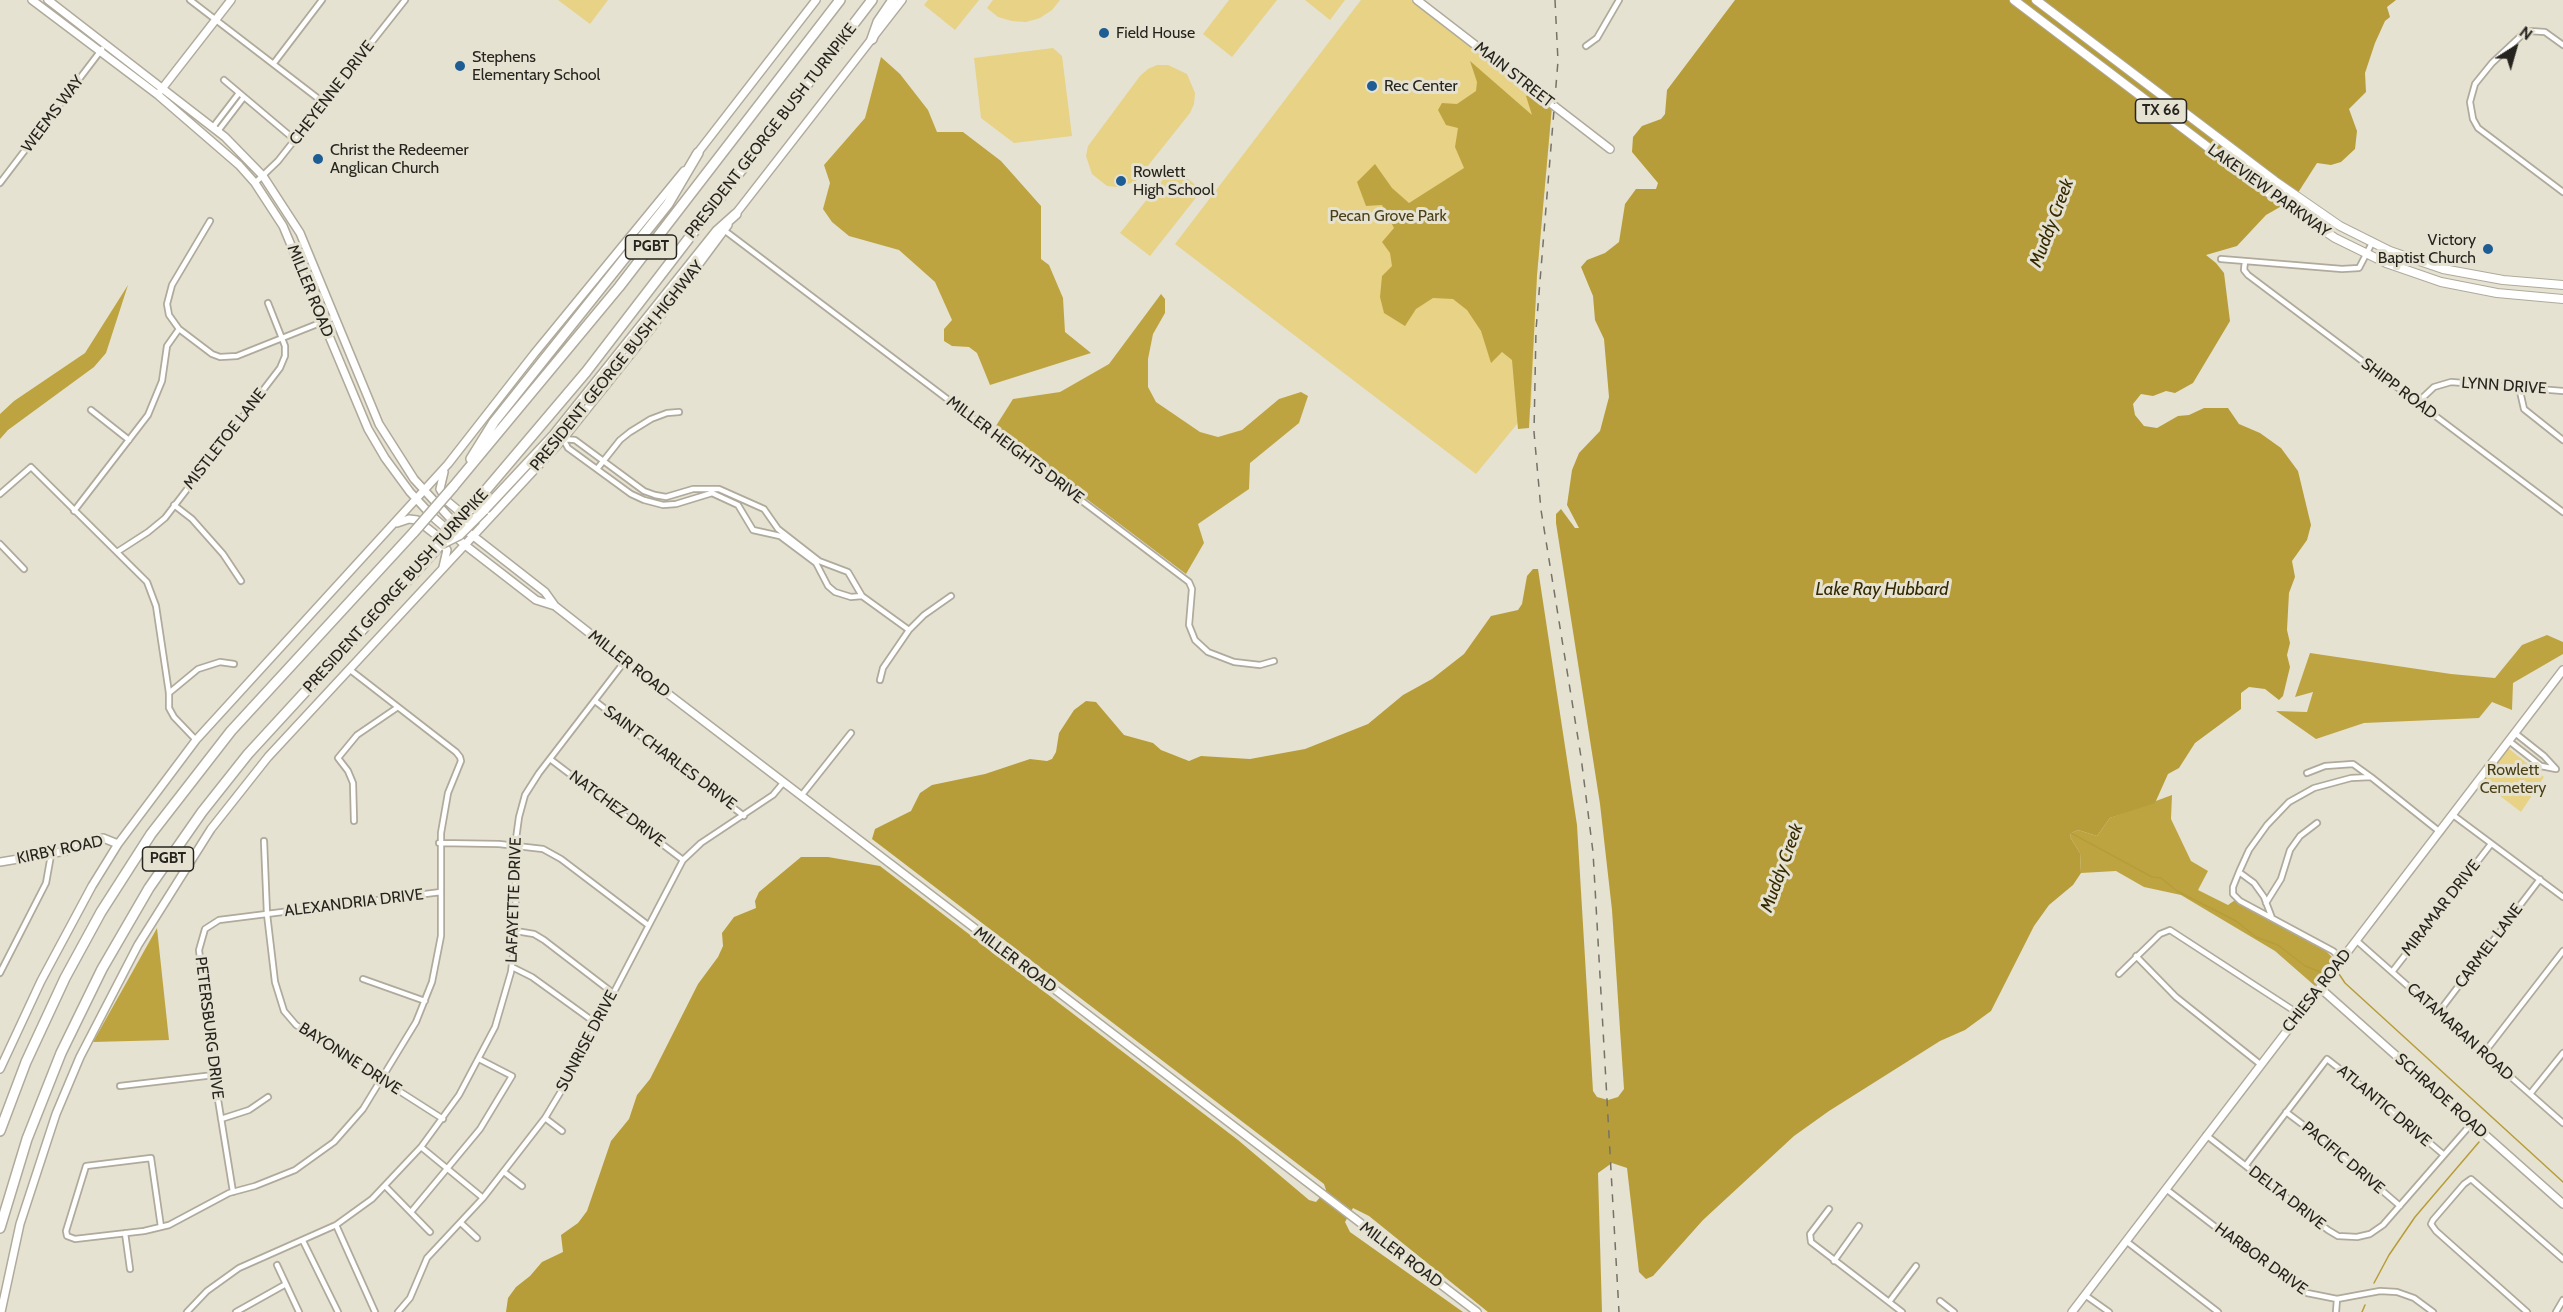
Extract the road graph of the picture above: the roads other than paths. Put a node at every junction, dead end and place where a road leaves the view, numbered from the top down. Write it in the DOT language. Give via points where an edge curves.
graph roads {
  1 [pos="32,0"];
  2 [pos="48,0"];
  3 [pos="190,0"];
  4 [pos="231,0"];
  5 [pos="322,0"];
  6 [pos="405,0"];
  7 [pos="816,0"];
  8 [pos="840,0"];
  9 [pos="872,0"];
  10 [pos="894,0"];
  11 [pos="902,0"];
  12 [pos="1418,0"];
  13 [pos="1619,0"];
  14 [pos="2014,0"];
  15 [pos="2036,0"];
  16 [pos="216,20"];
  17 [pos="872,39"];
  18 [pos="105,45"];
  19 [pos="2563,45"];
  20 [pos="1586,46"];
  21 [pos="100,52"];
  22 [pos="274,63"];
  23 [pos="224,80"];
  24 [pos="160,92"];
  25 [pos="242,95"];
  26 [pos="324,103"];
  27 [pos="216,129"];
  28 [pos="294,140"];
  29 [pos="1610,149"];
  30 [pos="698,153"];
  31 [pos="263,176"];
  32 [pos="0,183"];
  33 [pos="255,183"];
  34 [pos="2563,192"];
  35 [pos="736,214"];
  36 [pos="210,222"];
  37 [pos="724,230"];
  38 [pos="2372,243"];
  39 [pos="2368,255"];
  40 [pos="2220,259"];
  41 [pos="2245,261"];
  42 [pos="2473,276"];
  43 [pos="2435,280"];
  44 [pos="2563,285"];
  45 [pos="2563,299"];
  46 [pos="268,303"];
  47 [pos="335,316"];
  48 [pos="323,321"];
  49 [pos="179,328"];
  50 [pos="282,337"];
  51 [pos="2519,387"];
  52 [pos="2563,391"];
  53 [pos="2417,403"];
  54 [pos="91,410"];
  55 [pos="679,412"];
  56 [pos="563,439"];
  57 [pos="129,440"];
  58 [pos="2563,440"];
  59 [pos="603,460"];
  60 [pos="448,464"];
  61 [pos="597,469"];
  62 [pos="453,487"];
  63 [pos="424,490"];
  64 [pos="706,491"];
  65 [pos="0,494"];
  66 [pos="417,499"];
  67 [pos="174,505"];
  68 [pos="74,511"];
  69 [pos="2563,512"];
  70 [pos="493,515"];
  71 [pos="394,524"];
  72 [pos="473,536"];
  73 [pos="0,544"];
  74 [pos="465,545"];
  75 [pos="797,545"];
  76 [pos="438,547"];
  77 [pos="117,552"];
  78 [pos="24,569"];
  79 [pos="442,570"];
  80 [pos="241,581"];
  81 [pos="862,596"];
  82 [pos="951,596"];
  83 [pos="555,606"];
  84 [pos="909,630"];
  85 [pos="625,661"];
  86 [pos="1274,661"];
  87 [pos="234,664"];
  88 [pos="349,669"];
  89 [pos="2563,670"];
  90 [pos="880,680"];
  91 [pos="169,693"];
  92 [pos="595,701"];
  93 [pos="398,707"];
  94 [pos="851,733"];
  95 [pos="2514,733"];
  96 [pos="196,740"];
  97 [pos="2509,741"];
  98 [pos="550,759"];
  99 [pos="2556,769"];
  100 [pos="2307,773"];
  101 [pos="2563,774"];
  102 [pos="2371,777"];
  103 [pos="783,783"];
  104 [pos="801,796"];
  105 [pos="2453,815"];
  106 [pos="744,816"];
  107 [pos="354,821"];
  108 [pos="2317,823"];
  109 [pos="2440,832"];
  110 [pos="264,841"];
  111 [pos="439,843"];
  112 [pos="118,844"];
  113 [pos="2491,844"];
  114 [pos="515,846"];
  115 [pos="51,855"];
  116 [pos="683,860"];
  117 [pos="0,862"];
  118 [pos="2239,872"];
  119 [pos="2540,879"];
  120 [pos="441,892"];
  121 [pos="2563,897"];
  122 [pos="2266,903"];
  123 [pos="267,914"];
  124 [pos="2272,918"];
  125 [pos="648,925"];
  126 [pos="516,931"];
  127 [pos="2357,940"];
  128 [pos="2563,951"];
  129 [pos="2136,956"];
  130 [pos="2342,959"];
  131 [pos="2,966"];
  132 [pos="512,967"];
  133 [pos="2392,972"];
  134 [pos="0,973"];
  135 [pos="2119,974"];
  136 [pos="363,979"];
  137 [pos="2320,987"];
  138 [pos="613,993"];
  139 [pos="425,1001"];
  140 [pos="2438,1013"];
  141 [pos="2299,1014"];
  142 [pos="597,1024"];
  143 [pos="2484,1053"];
  144 [pos="2563,1053"];
  145 [pos="479,1059"];
  146 [pos="2260,1064"];
  147 [pos="0,1069"];
  148 [pos="214,1075"];
  149 [pos="381,1079"];
  150 [pos="120,1086"];
  151 [pos="2530,1094"];
  152 [pos="268,1097"];
  153 [pos="2286,1112"];
  154 [pos="545,1118"];
  155 [pos="221,1119"];
  156 [pos="443,1119"];
  157 [pos="2472,1123"];
  158 [pos="2563,1123"];
  159 [pos="0,1131"];
  160 [pos="562,1131"];
  161 [pos="2206,1135"];
  162 [pos="421,1147"];
  163 [pos="2444,1155"];
  164 [pos="2246,1165"];
  165 [pos="448,1169"];
  166 [pos="504,1172"];
  167 [pos="522,1186"];
  168 [pos="386,1187"];
  169 [pos="2166,1189"];
  170 [pos="233,1192"];
  171 [pos="483,1198"];
  172 [pos="2563,1204"];
  173 [pos="2400,1206"];
  174 [pos="1829,1209"];
  175 [pos="411,1212"];
  176 [pos="336,1224"];
  177 [pos="462,1224"];
  178 [pos="1859,1226"];
  179 [pos="161,1227"];
  180 [pos="0,1228"];
  181 [pos="430,1232"];
  182 [pos="125,1233"];
  183 [pos="477,1238"];
  184 [pos="303,1241"];
  185 [pos="2126,1241"];
  186 [pos="2563,1260"];
  187 [pos="1834,1261"];
  188 [pos="277,1264"];
  189 [pos="1916,1266"];
  190 [pos="130,1269"];
  191 [pos="286,1284"];
  192 [pos="2085,1294"];
  193 [pos="2337,1299"];
  194 [pos="2563,1300"];
  195 [pos="1940,1301"];
  196 [pos="1889,1302"];
  197 [pos="1,1312"];
  198 [pos="188,1312"];
  199 [pos="236,1312"];
  200 [pos="299,1312"];
  201 [pos="338,1312"];
  202 [pos="375,1312"];
  203 [pos="398,1312"];
  204 [pos="1476,1312"];
  205 [pos="1902,1312"];
  206 [pos="1954,1312"];
  207 [pos="2072,1312"];
  208 [pos="2109,1312"];
  209 [pos="2218,1312"];
  210 [pos="2336,1312"];
  211 [pos="2433,1312"];
  212 [pos="2527,1312"];
  213 [pos="2556,1312"];
  1 -- 21 [label="main road, MILLER ROAD"];
  2 -- 18 [label="main road, MILLER ROAD"];
  3 -- 16 [label="street"];
  4 -- 16 [label="main road"];
  5 -- 22 [label="street"];
  6 -- 26 [label="street, CHEYENNE DRIVE"];
  7 -- 30 [label="main road"];
  8 -- 62 [label="highway, PRESIDENT GEORGE BUSH TURNPIKE / PGBT" via="595,317"];
  9 -- 76 [label="highway, PRESIDENT GEORGE BUSH TURNPIKE / PGBT, bridge" via="586,372"];
  10 -- 17 [label="highway" via="878,22"];
  11 -- 17 [label="main road, PRESIDENT GEORGE BUSH HIGHWAY"];
  12 -- 29 [label="main road, MAIN STREET"];
  13 -- 20 [label="street" via="1597,38"];
  14 -- 39 [label="main road, LAKEVIEW PARKWAY / TX 66" via="2308,222"];
  15 -- 38 [label="main road, LAKEVIEW PARKWAY / TX 66" via="2315,210"];
  16 -- 22 [label="street"];
  16 -- 24 [label="main road"];
  17 -- 35 [label="main road, PRESIDENT GEORGE BUSH HIGHWAY"];
  18 -- 21 [label="street, WEEMS WAY"];
  18 -- 24 [label="main road, MILLER ROAD"];
  19 -- 34 [label="street" via="2545,32 2523,34 2475,84 2470,102 2478,128"];
  21 -- 24 [label="main road, MILLER ROAD"];
  21 -- 32 [label="street, WEEMS WAY"];
  22 -- 26 [label="street"];
  23 -- 25 [label="street"];
  24 -- 27 [label="main road, MILLER ROAD"];
  24 -- 33 [label="main road, MILLER ROAD"];
  25 -- 27 [label="street"];
  25 -- 28 [label="street"];
  26 -- 28 [label="street, CHEYENNE DRIVE"];
  27 -- 31 [label="main road, MILLER ROAD"];
  28 -- 31 [label="street, CHEYENNE DRIVE"];
  30 -- 60 [label="main road"];
  30 -- 62 [label="highway" via="668,204 494,422"];
  31 -- 33 [label="street, CHEYENNE DRIVE"];
  31 -- 47 [label="main road, MILLER ROAD" via="300,233"];
  33 -- 48 [label="main road, MILLER ROAD" via="283,226"];
  35 -- 37 [label="main road, PRESIDENT GEORGE BUSH HIGHWAY"];
  35 -- 76 [label="highway, bridge" via="717,231 554,435 459,535"];
  36 -- 49 [label="street" via="168,295 169,315"];
  37 -- 56 [label="main road, PRESIDENT GEORGE BUSH HIGHWAY"];
  37 -- 86 [label="street, MILLER HEIGHTS DRIVE" via="1189,582 1189,626 1195,640 1208,652 1234,662"];
  38 -- 39 [label="street"];
  38 -- 42 [label="main road, LAKEVIEW PARKWAY / TX 66"];
  39 -- 41 [label="street" via="2359,268 2342,269"];
  39 -- 43 [label="main road, LAKEVIEW PARKWAY / TX 66"];
  40 -- 41 [label="street"];
  41 -- 53 [label="street, SHIPP ROAD" via="2248,275"];
  42 -- 43 [label="main road" via="2465,282"];
  42 -- 44 [label="main road, LAKEVIEW PARKWAY / TX 66"];
  43 -- 45 [label="main road, LAKEVIEW PARKWAY / TX 66" via="2497,293"];
  46 -- 50 [label="street, MISTLETOE LANE"];
  47 -- 48 [label="street"];
  47 -- 63 [label="main road, MILLER ROAD" via="379,424"];
  48 -- 50 [label="street"];
  48 -- 66 [label="main road, MILLER ROAD" via="368,429"];
  49 -- 50 [label="street" via="220,357 237,356"];
  49 -- 57 [label="street" via="167,346 157,397"];
  50 -- 67 [label="street, MISTLETOE LANE" via="285,356 280,368"];
  51 -- 52 [label="street, LYNN DRIVE"];
  51 -- 53 [label="street, LYNN DRIVE" via="2445,383 2434,387"];
  51 -- 58 [label="street" via="2524,409"];
  53 -- 69 [label="street, SHIPP ROAD"];
  54 -- 57 [label="street"];
  55 -- 59 [label="street" via="651,418 620,440"];
  56 -- 59 [label="street" via="575,441"];
  56 -- 61 [label="street" via="568,448"];
  56 -- 70 [label="main road, PRESIDENT GEORGE BUSH HIGHWAY"];
  57 -- 68 [label="street"];
  59 -- 61 [label="street"];
  59 -- 64 [label="street" via="644,491 656,495 666,497 693,489"];
  60 -- 63 [label="main road"];
  60 -- 70 [label="main road" via="440,489 447,501 466,518 482,520"];
  61 -- 64 [label="street" via="631,494 652,503 676,504"];
  62 -- 159 [label="highway, PRESIDENT GEORGE BUSH TURNPIKE / PGBT, bridge" via="231,731 151,834 65,978"];
  63 -- 66 [label="main road"];
  63 -- 72 [label="main road, MILLER ROAD"];
  64 -- 75 [label="street" via="738,505 753,530 780,536"];
  64 -- 75 [label="street" via="719,489 764,509 778,529"];
  65 -- 68 [label="street" via="31,467"];
  66 -- 71 [label="main road"];
  66 -- 74 [label="main road, MILLER ROAD"];
  67 -- 77 [label="street, MISTLETOE LANE" via="156,526"];
  67 -- 80 [label="street" via="223,554"];
  68 -- 77 [label="street"];
  70 -- 72 [label="main road, PRESIDENT GEORGE BUSH HIGHWAY"];
  71 -- 79 [label="main road" via="417,520 436,535 447,550"];
  71 -- 96 [label="main road"];
  72 -- 74 [label="main road, PRESIDENT GEORGE BUSH HIGHWAY"];
  72 -- 83 [label="main road, MILLER ROAD" via="546,592"];
  73 -- 78 [label="street"];
  74 -- 79 [label="main road, PRESIDENT GEORGE BUSH HIGHWAY"];
  74 -- 83 [label="main road, MILLER ROAD" via="536,600"];
  75 -- 81 [label="street" via="819,561 848,572"];
  75 -- 81 [label="street" via="816,562 835,592"];
  76 -- 180 [label="highway, PRESIDENT GEORGE BUSH TURNPIKE / PGBT" via="242,761 149,888 102,969 57,1061 27,1139"];
  77 -- 91 [label="street" via="152,591"];
  79 -- 88 [label="main road, PRESIDENT GEORGE BUSH HIGHWAY"];
  81 -- 84 [label="street"];
  82 -- 84 [label="street"];
  83 -- 85 [label="main road, MILLER ROAD"];
  84 -- 90 [label="street" via="883,668"];
  85 -- 92 [label="street, LAFAYETTE DRIVE"];
  85 -- 103 [label="main road, MILLER ROAD"];
  87 -- 91 [label="street" via="220,662 198,669"];
  88 -- 93 [label="street"];
  88 -- 197 [label="main road, PRESIDENT GEORGE BUSH HIGHWAY" via="268,757 211,829 121,975 56,1114 20,1224"];
  89 -- 95 [label="main road, CHIESA ROAD"];
  91 -- 96 [label="street" via="169,708"];
  92 -- 98 [label="street, LAFAYETTE DRIVE"];
  92 -- 106 [label="street, SAINT CHARLES DRIVE"];
  93 -- 107 [label="street" via="357,735 338,758 353,783"];
  93 -- 111 [label="street" via="460,757 448,793"];
  94 -- 104 [label="street"];
  95 -- 97 [label="main road, CHIESA ROAD"];
  95 -- 99 [label="street"];
  96 -- 112 [label="main road"];
  97 -- 99 [label="street" via="2541,766"];
  97 -- 105 [label="main road, CHIESA ROAD"];
  98 -- 114 [label="street, LAFAYETTE DRIVE" via="525,795"];
  98 -- 116 [label="street, NATCHEZ DRIVE"];
  99 -- 101 [label="street"];
  100 -- 102 [label="street" via="2325,766 2353,764"];
  102 -- 109 [label="street"];
  102 -- 118 [label="street" via="2314,788 2289,802 2249,850"];
  103 -- 104 [label="main road, MILLER ROAD"];
  103 -- 106 [label="street, SUNRISE DRIVE"];
  104 -- 204 [label="main road, MILLER ROAD"];
  105 -- 109 [label="main road, CHIESA ROAD"];
  105 -- 113 [label="street"];
  106 -- 116 [label="street, SUNRISE DRIVE" via="701,843"];
  108 -- 122 [label="street" via="2290,850 2282,879"];
  109 -- 127 [label="main road, CHIESA ROAD"];
  110 -- 123 [label="street, BAYONNE DRIVE"];
  111 -- 114 [label="street"];
  111 -- 120 [label="street"];
  112 -- 115 [label="main road, KIRBY ROAD" via="103,838"];
  112 -- 147 [label="main road" via="68,928"];
  113 -- 119 [label="street"];
  113 -- 133 [label="street, MIRAMAR DRIVE"];
  114 -- 125 [label="street" via="552,853"];
  114 -- 126 [label="street, LAFAYETTE DRIVE"];
  115 -- 117 [label="main road, KIRBY ROAD"];
  115 -- 131 [label="street" via="46,883"];
  116 -- 125 [label="street, SUNRISE DRIVE"];
  118 -- 122 [label="street" via="2254,883"];
  118 -- 124 [label="street" via="2233,894"];
  119 -- 121 [label="street"];
  119 -- 140 [label="street, CARMEL LANE"];
  120 -- 123 [label="street, ALEXANDRIA DRIVE"];
  120 -- 139 [label="street" via="439,951"];
  122 -- 124 [label="street"];
  123 -- 148 [label="street, PETERSBURG DRIVE" via="219,920 205,929 200,941"];
  123 -- 149 [label="street, BAYONNE DRIVE" via="278,998 289,1019"];
  124 -- 130 [label="street"];
  125 -- 138 [label="street, SUNRISE DRIVE"];
  126 -- 132 [label="street, LAFAYETTE DRIVE"];
  126 -- 138 [label="street" via="544,940"];
  127 -- 130 [label="main road, CHIESA ROAD"];
  127 -- 133 [label="street, CATAMARAN ROAD"];
  128 -- 143 [label="street"];
  129 -- 135 [label="street"];
  129 -- 141 [label="street" via="2170,930"];
  129 -- 146 [label="street" via="2176,997"];
  130 -- 137 [label="main road, CHIESA ROAD"];
  131 -- 134 [label="street"];
  132 -- 142 [label="street"];
  132 -- 145 [label="street, LAFAYETTE DRIVE" via="500,1014"];
  133 -- 140 [label="street, CATAMARAN ROAD"];
  136 -- 139 [label="street"];
  137 -- 141 [label="main road, CHIESA ROAD"];
  137 -- 157 [label="main road, SCHRADE ROAD"];
  138 -- 142 [label="street, SUNRISE DRIVE"];
  139 -- 149 [label="street"];
  140 -- 143 [label="street, CATAMARAN ROAD"];
  141 -- 146 [label="main road, CHIESA ROAD"];
  142 -- 154 [label="street, SUNRISE DRIVE"];
  143 -- 151 [label="street, CATAMARAN ROAD"];
  144 -- 151 [label="street"];
  145 -- 156 [label="street, LAFAYETTE DRIVE"];
  145 -- 165 [label="street" via="512,1076 480,1129"];
  146 -- 161 [label="main road, CHIESA ROAD"];
  148 -- 150 [label="street"];
  148 -- 155 [label="street, PETERSBURG DRIVE"];
  149 -- 156 [label="street, BAYONNE DRIVE"];
  149 -- 170 [label="street" via="354,1121 320,1153 279,1177"];
  151 -- 158 [label="street, CATAMARAN ROAD"];
  152 -- 155 [label="street" via="249,1110"];
  153 -- 163 [label="street, ATLANTIC DRIVE" via="2327,1059"];
  153 -- 164 [label="street"];
  153 -- 173 [label="street, PACIFIC DRIVE"];
  154 -- 160 [label="street"];
  154 -- 166 [label="street, SUNRISE DRIVE"];
  155 -- 170 [label="street, PETERSBURG DRIVE"];
  156 -- 162 [label="street, LAFAYETTE DRIVE"];
  157 -- 163 [label="street, DELTA DRIVE"];
  157 -- 172 [label="main road, SCHRADE ROAD"];
  161 -- 164 [label="street, DELTA DRIVE"];
  161 -- 169 [label="main road, CHIESA ROAD"];
  162 -- 165 [label="street"];
  162 -- 168 [label="street, LAFAYETTE DRIVE"];
  163 -- 173 [label="street, DELTA DRIVE"];
  164 -- 173 [label="street, DELTA DRIVE" via="2338,1236 2370,1234"];
  165 -- 171 [label="street"];
  165 -- 175 [label="street"];
  166 -- 167 [label="street"];
  166 -- 171 [label="street, SUNRISE DRIVE"];
  168 -- 175 [label="street"];
  168 -- 176 [label="street, LAFAYETTE DRIVE"];
  169 -- 185 [label="main road, CHIESA ROAD"];
  169 -- 193 [label="street, HARBOR DRIVE" via="2295,1286 2317,1297"];
  170 -- 179 [label="street"];
  171 -- 177 [label="street, SUNRISE DRIVE"];
  174 -- 187 [label="street" via="1809,1238"];
  175 -- 181 [label="street"];
  176 -- 184 [label="street, LAFAYETTE DRIVE"];
  176 -- 202 [label="street"];
  177 -- 183 [label="street"];
  177 -- 203 [label="street, SUNRISE DRIVE" via="428,1258 410,1298"];
  178 -- 187 [label="street"];
  179 -- 182 [label="street"];
  179 -- 182 [label="street" via="151,1158 84,1167 67,1236 75,1239"];
  182 -- 190 [label="street"];
  184 -- 198 [label="street, LAFAYETTE DRIVE" via="238,1268 207,1291"];
  184 -- 201 [label="street"];
  185 -- 192 [label="main road, CHIESA ROAD"];
  185 -- 209 [label="street"];
  186 -- 212 [label="street" via="2471,1179 2433,1220 2431,1224 2437,1232"];
  187 -- 196 [label="street"];
  188 -- 191 [label="street"];
  189 -- 196 [label="street"];
  191 -- 199 [label="street"];
  191 -- 200 [label="street"];
  192 -- 207 [label="main road, CHIESA ROAD"];
  192 -- 208 [label="street"];
  193 -- 210 [label="street"];
  193 -- 211 [label="street, HARBOR DRIVE" via="2397,1292 2414,1298"];
  194 -- 213 [label="street"];
  195 -- 206 [label="street"];
  196 -- 205 [label="street"];
}
